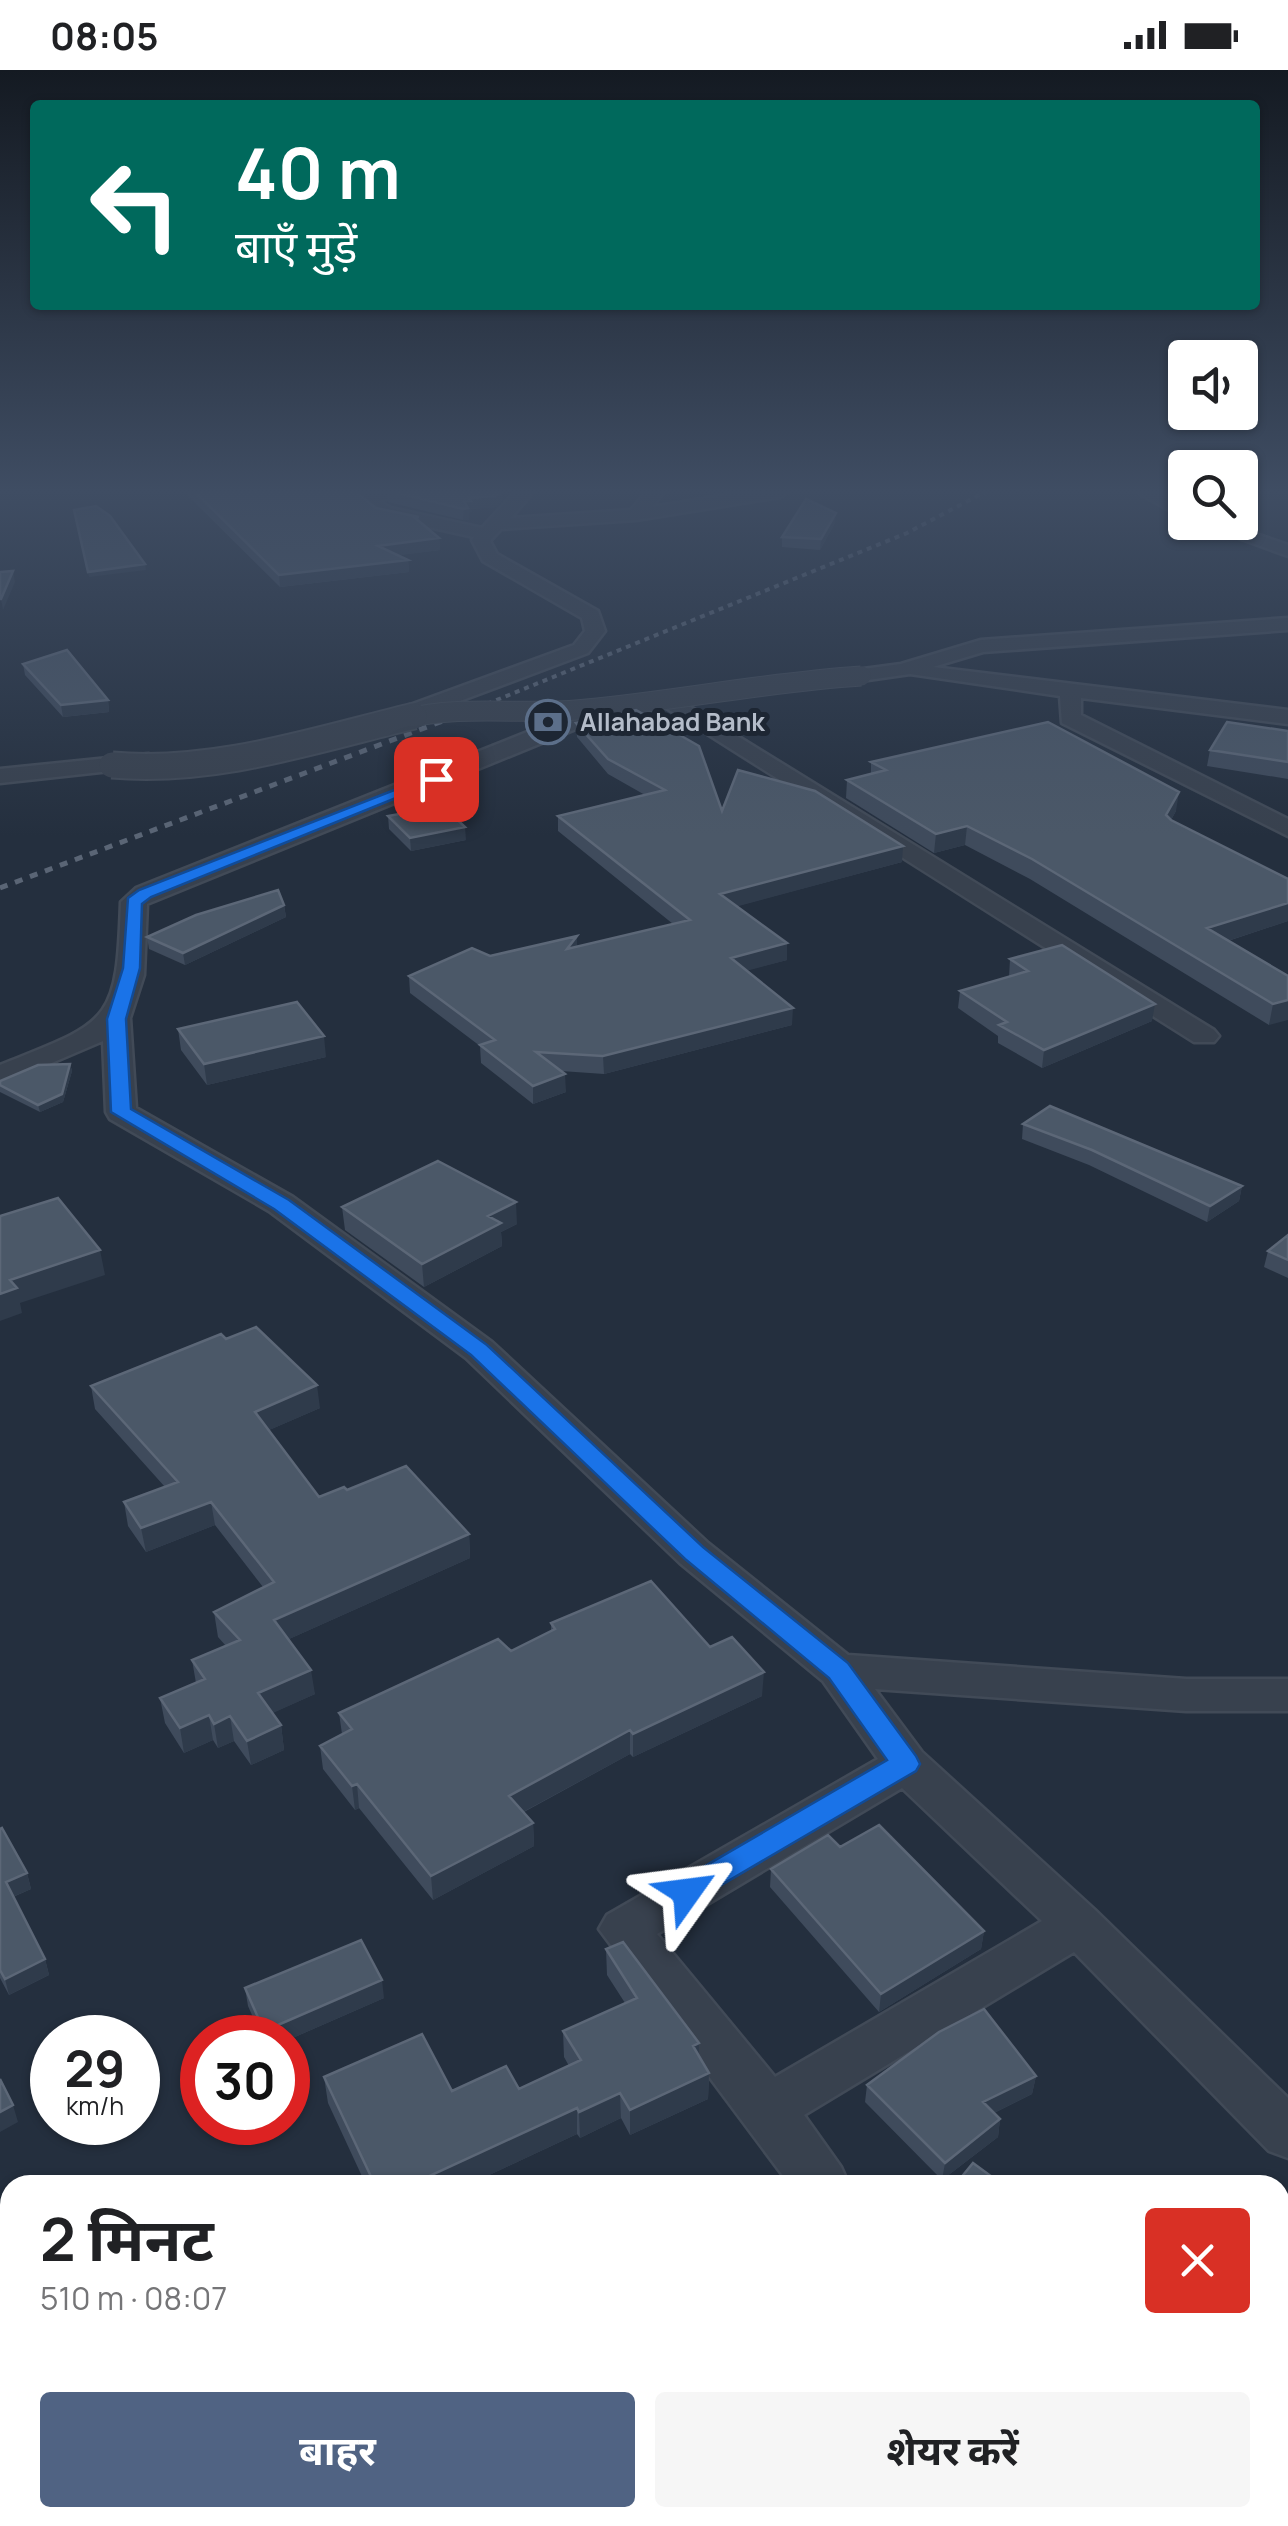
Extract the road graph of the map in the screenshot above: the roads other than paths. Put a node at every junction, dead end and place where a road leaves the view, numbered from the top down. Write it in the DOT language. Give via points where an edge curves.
graph roads {
  1 [pos="577,607"];
  2 [pos="1288,624"];
  3 [pos="903,670"];
  4 [pos="861,676"];
  5 [pos="1071,690"];
  6 [pos="672,701"];
  7 [pos="1288,717"];
  8 [pos="112,766"];
  9 [pos="0,776"];
  10 [pos="1288,829"];
  11 [pos="116,1019"];
  12 [pos="1204,1036"];
  13 [pos="0,1076"];
  14 [pos="838,1670"];
  15 [pos="1288,1695"];
  16 [pos="906,1764"];
  17 [pos="1078,1924"];
  18 [pos="768,2109"];
  19 [pos="1288,2134"];
  20 [pos="815,2175"];
  1 -- 8 [label="street" via="592,615 595,631 581,650 421,712 330,735"];
  2 -- 3 [label="street" via="981,646"];
  3 -- 4 [label="street"];
  3 -- 5 [label="street"];
  4 -- 6 [label="street"];
  4 -- 8 [label="street, bridge" via="582,710 440,710 256,754 160,769"];
  5 -- 7 [label="street"];
  5 -- 10 [label="street" via="1070,718"];
  6 -- 11 [label="street" via="588,716 145,893 134,902 132,968"];
  6 -- 12 [label="street"];
  8 -- 9 [label="street"];
  11 -- 13 [label="street"];
  11 -- 14 [label="street" via="121,1112 281,1204 479,1350 694,1553"];
  14 -- 15 [label="street" via="1186,1695"];
  14 -- 16 [label="street"];
  16 -- 17 [label="street"];
  16 -- 18 [label="street" via="624,1929"];
  17 -- 18 [label="street"];
  17 -- 19 [label="street"];
  18 -- 20 [label="street"];
}
